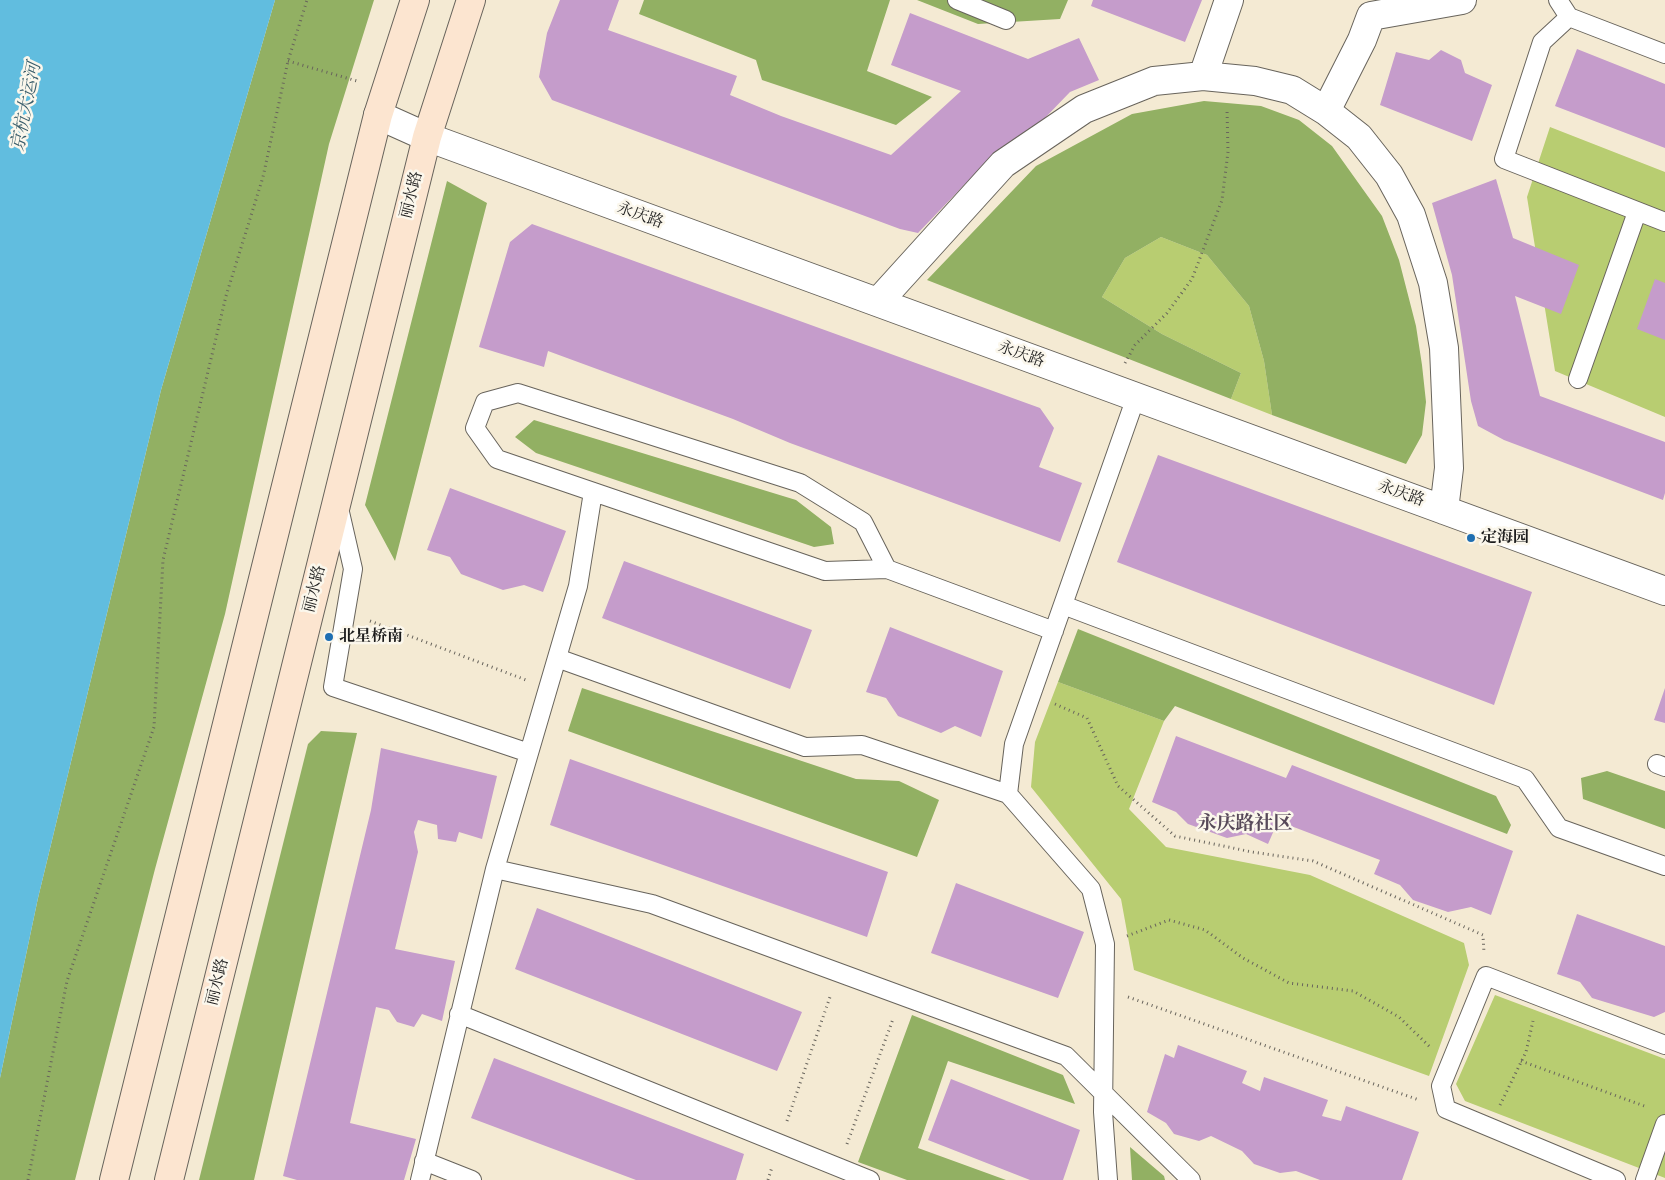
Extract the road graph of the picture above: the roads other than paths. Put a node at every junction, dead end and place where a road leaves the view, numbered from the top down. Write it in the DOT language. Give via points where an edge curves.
graph roads {
  1 [pos="415,0"];
  2 [pos="471,0"];
  3 [pos="957,0"];
  4 [pos="1229,0"];
  5 [pos="1462,0"];
  6 [pos="1558,0"];
  7 [pos="1394,6"];
  8 [pos="1569,17"];
  9 [pos="1006,20"];
  10 [pos="1665,54"];
  11 [pos="1215,77"];
  12 [pos="1326,111"];
  13 [pos="378,115"];
  14 [pos="427,137"];
  15 [pos="1637,212"];
  16 [pos="1665,222"];
  17 [pos="878,302"];
  18 [pos="1578,380"];
  19 [pos="1123,392"];
  20 [pos="593,492"];
  21 [pos="337,500"];
  22 [pos="1444,510"];
  23 [pos="887,569"];
  24 [pos="1665,591"];
  25 [pos="1063,605"];
  26 [pos="1054,631"];
  27 [pos="556,658"];
  28 [pos="529,753"];
  29 [pos="1008,794"];
  30 [pos="1665,866"];
  31 [pos="495,869"];
  32 [pos="460,1014"];
  33 [pos="1665,1045"];
  34 [pos="1103,1094"];
  35 [pos="1660,1117"];
  36 [pos="424,1161"];
  37 [pos="114,1180"];
  38 [pos="169,1180"];
  39 [pos="420,1180"];
  40 [pos="472,1180"];
  41 [pos="870,1180"];
  42 [pos="1108,1180"];
  43 [pos="1190,1180"];
  44 [pos="1616,1180"];
  45 [pos="1645,1180"];
  1 -- 13 [label="main road"];
  2 -- 14 [label="main road, 丽水路"];
  3 -- 9 [label="lane"];
  4 -- 11 [label="street"];
  5 -- 7 [label="street"];
  6 -- 8 [label="lane"];
  7 -- 12 [label="street" via="1371,16"];
  8 -- 10 [label="lane"];
  8 -- 15 [label="lane" via="1542,42 1504,159"];
  11 -- 12 [label="street" via="1255,81 1292,90"];
  11 -- 17 [label="street" via="1154,81 1084,109 1003,164"];
  12 -- 22 [label="street" via="1359,137 1389,175 1411,215 1433,283 1444,348 1449,468"];
  13 -- 14 [label="street, 永庆路"];
  13 -- 37 [label="main road"];
  14 -- 17 [label="street, 永庆路"];
  14 -- 21 [label="main road, 丽水路"];
  15 -- 16 [label="lane"];
  15 -- 18 [label="lane"];
  17 -- 19 [label="street, 永庆路"];
  19 -- 22 [label="street, 永庆路"];
  19 -- 25 [label="lane"];
  20 -- 23 [label="lane" via="825,571"];
  20 -- 23 [label="lane" via="497,459 476,428 484,402 518,393 800,483 863,522"];
  20 -- 27 [label="lane" via="578,586"];
  21 -- 28 [label="lane" via="353,569 333,687"];
  21 -- 38 [label="main road, 丽水路"];
  22 -- 24 [label="street, 永庆路"];
  23 -- 26 [label="lane"];
  25 -- 26 [label="lane"];
  25 -- 30 [label="lane" via="1525,779 1559,828"];
  26 -- 29 [label="lane" via="1014,744"];
  27 -- 28 [label="lane"];
  27 -- 29 [label="lane" via="805,747 862,745"];
  28 -- 31 [label="lane"];
  29 -- 34 [label="lane" via="1090,889 1105,944"];
  31 -- 32 [label="lane"];
  31 -- 34 [label="lane" via="652,904 1066,1056"];
  32 -- 36 [label="lane"];
  32 -- 41 [label="lane"];
  33 -- 44 [label="lane" via="1486,976 1441,1086 1446,1109"];
  34 -- 42 [label="lane"];
  34 -- 43 [label="lane"];
  35 -- 45 [label="lane"];
  36 -- 39 [label="lane"];
  36 -- 40 [label="lane"];
}
